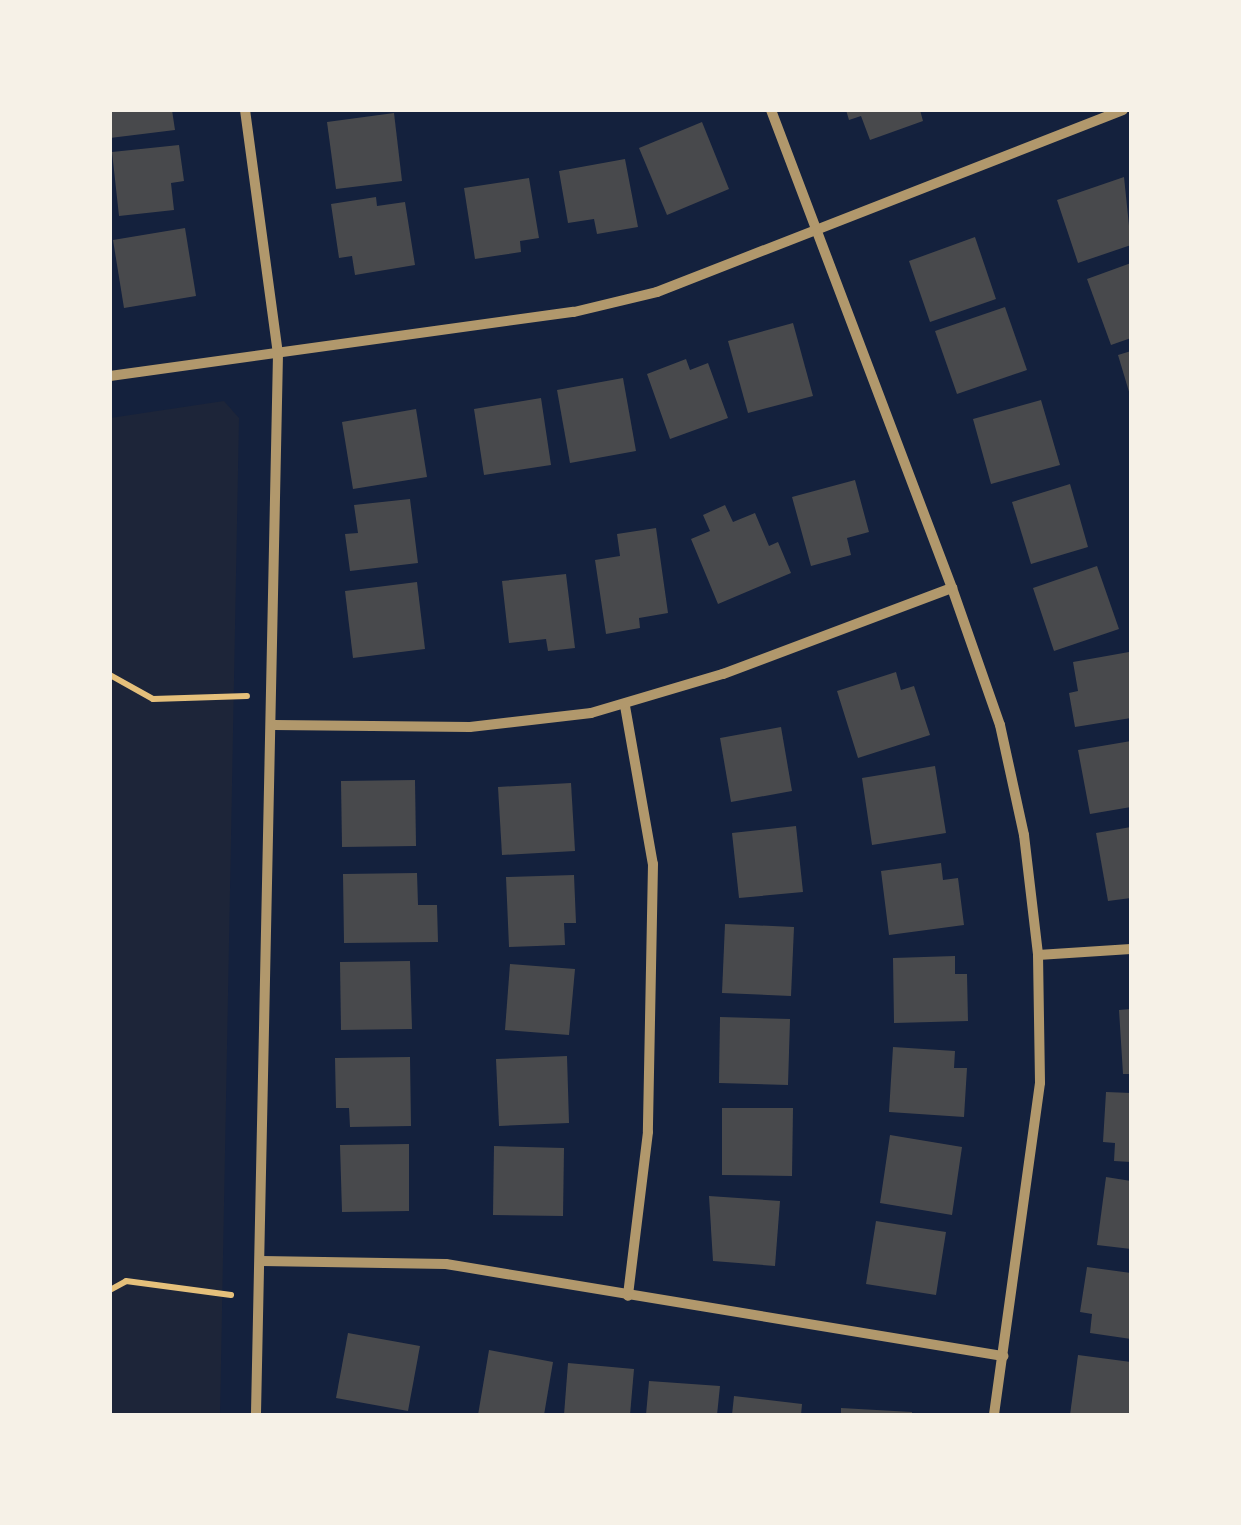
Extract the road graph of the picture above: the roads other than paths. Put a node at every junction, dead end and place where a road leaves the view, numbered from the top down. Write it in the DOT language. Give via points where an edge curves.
graph roads {
  1 [pos="245,110"];
  2 [pos="771,110"];
  3 [pos="1123,110"];
  4 [pos="817,232"];
  5 [pos="278,354"];
  6 [pos="110,376"];
  7 [pos="952,588"];
  8 [pos="625,706"];
  9 [pos="274,725"];
  10 [pos="1131,949"];
  11 [pos="1038,955"];
  12 [pos="262,1261"];
  13 [pos="628,1296"];
  14 [pos="1003,1356"];
  15 [pos="256,1415"];
  16 [pos="994,1415"];
  1 -- 5 [label="street"];
  2 -- 4 [label="street"];
  3 -- 4 [label="street"];
  4 -- 5 [label="street" via="657,292 574,312"];
  4 -- 7 [label="street"];
  5 -- 6 [label="street"];
  5 -- 9 [label="street"];
  7 -- 8 [label="street"];
  7 -- 11 [label="street" via="1000,725 1024,835"];
  8 -- 9 [label="street" via="470,727"];
  8 -- 13 [label="street" via="653,864 648,1132"];
  9 -- 12 [label="street"];
  10 -- 11 [label="street"];
  11 -- 14 [label="street" via="1040,1084"];
  12 -- 13 [label="street" via="446,1264"];
  12 -- 15 [label="street"];
  13 -- 14 [label="street"];
  14 -- 16 [label="street"];
}
